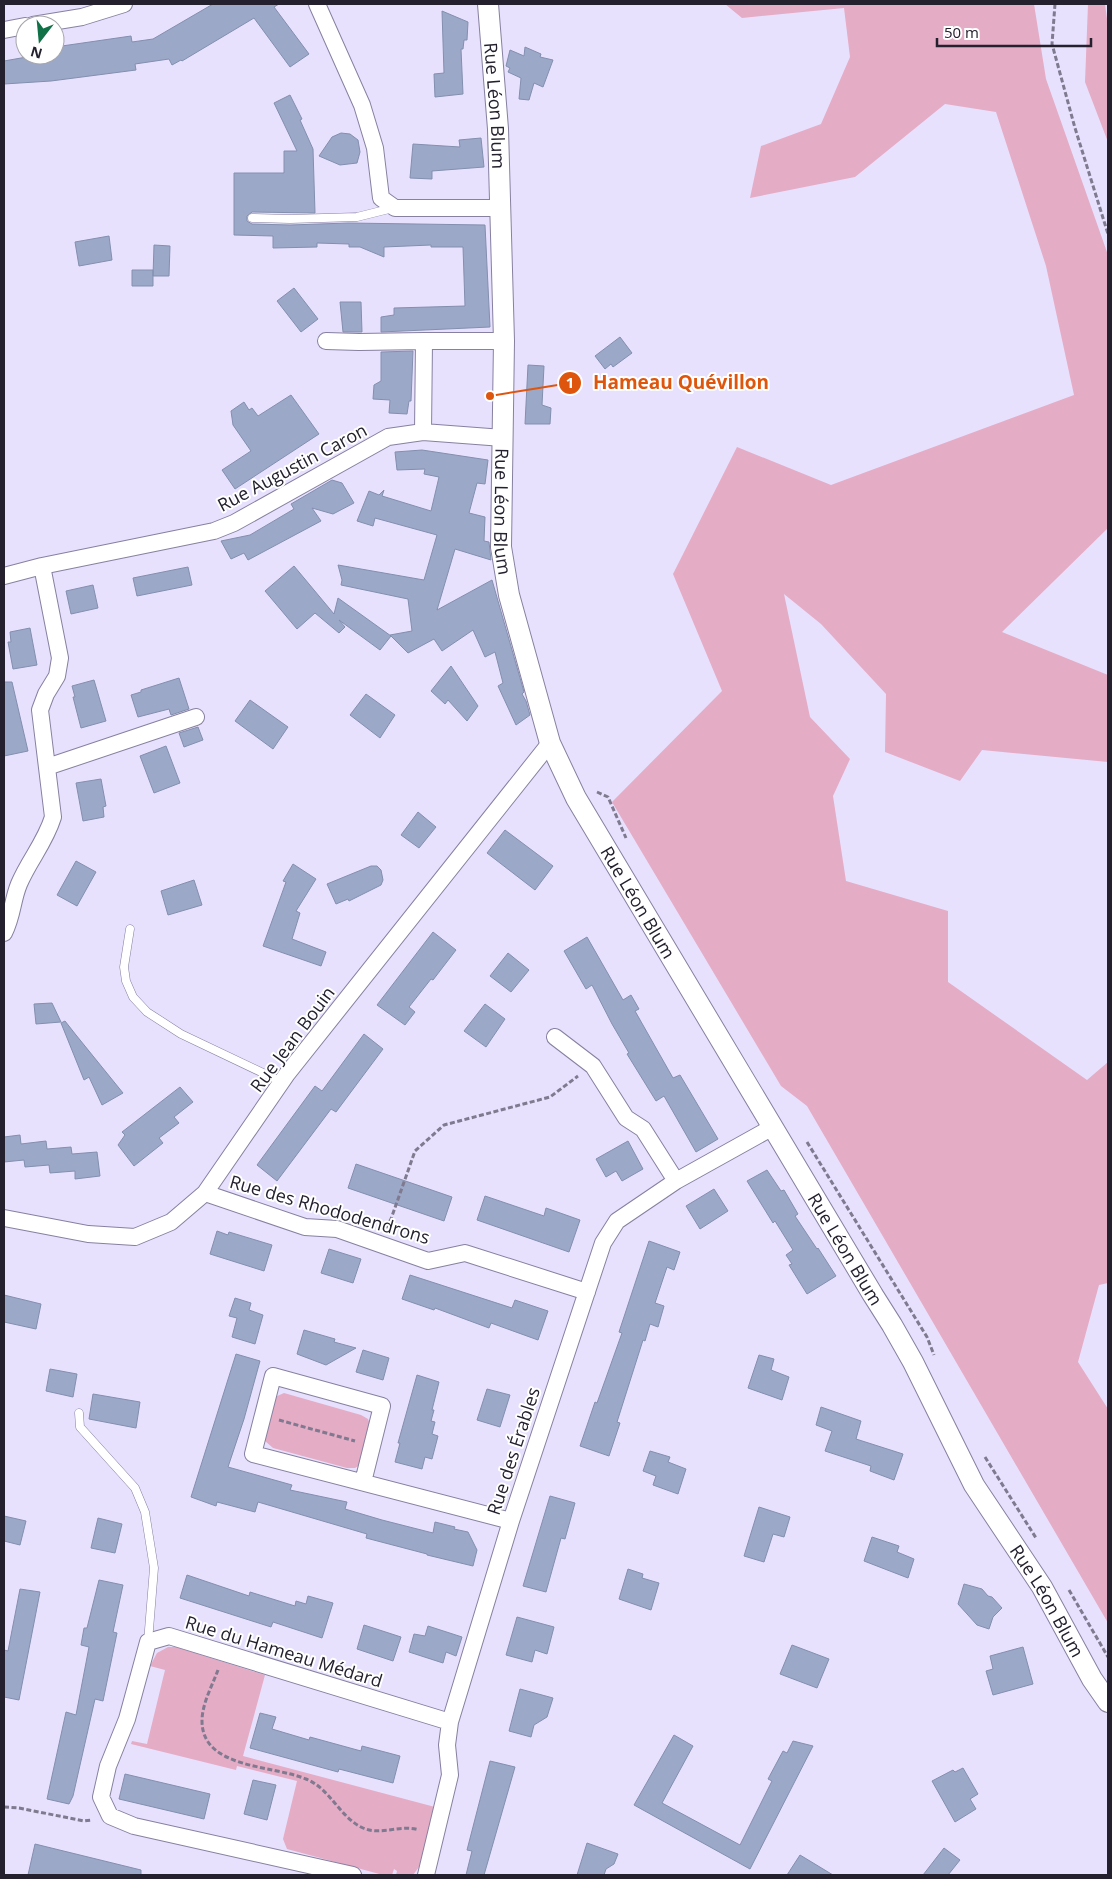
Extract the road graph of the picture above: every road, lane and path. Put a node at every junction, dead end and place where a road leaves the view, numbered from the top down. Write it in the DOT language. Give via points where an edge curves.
graph roads {
  1 [pos="124,4"];
  2 [pos="317,4"];
  3 [pos="488,4"];
  4 [pos="1055,4"];
  5 [pos="65,20"];
  6 [pos="395,208"];
  7 [pos="500,208"];
  8 [pos="252,218"];
  9 [pos="1108,234"];
  10 [pos="326,340"];
  11 [pos="424,340"];
  12 [pos="504,341"];
  13 [pos="423,432"];
  14 [pos="503,438"];
  15 [pos="42,566"];
  16 [pos="4,576"];
  17 [pos="196,717"];
  18 [pos="550,743"];
  19 [pos="47,767"];
  20 [pos="130,929"];
  21 [pos="4,932"];
  22 [pos="555,1037"];
  23 [pos="593,1066"];
  24 [pos="282,1082"];
  25 [pos="773,1127"];
  26 [pos="676,1180"];
  27 [pos="205,1193"];
  28 [pos="4,1218"];
  29 [pos="376,1242"];
  30 [pos="587,1292"];
  31 [pos="79,1413"];
  32 [pos="263,1416"];
  33 [pos="372,1446"];
  34 [pos="363,1482"];
  35 [pos="511,1521"];
  36 [pos="148,1642"];
  37 [pos="224,1653"];
  38 [pos="1108,1702"];
  39 [pos="450,1722"];
  40 [pos="4,1807"];
  41 [pos="110,1816"];
  42 [pos="436,1834"];
  43 [pos="353,1875"];
  44 [pos="426,1875"];
  1 -- 5 [label="street"];
  2 -- 6 [label="street" via="362,105 375,148 381,198"];
  3 -- 7 [label="street, Rue Léon Blum" via="498,129"];
  4 -- 9 [label="path" via="1052,44"];
  6 -- 7 [label="street"];
  6 -- 8 [label="lane" via="357,217"];
  7 -- 12 [label="street, Rue Léon Blum"];
  10 -- 11 [label="street"];
  11 -- 12 [label="street"];
  11 -- 13 [label="street"];
  12 -- 14 [label="street, Rue Léon Blum"];
  13 -- 14 [label="street, Rue Augustin Caron"];
  13 -- 15 [label="street, Rue Augustin Caron" via="388,437 214,531"];
  14 -- 18 [label="street, Rue Léon Blum" via="501,547 509,595"];
  15 -- 16 [label="street, Rue Augustin Caron"];
  15 -- 19 [label="street" via="60,658 57,676 40,710"];
  17 -- 19 [label="street"];
  18 -- 24 [label="street, Rue Jean Bouin"];
  18 -- 25 [label="street, Rue Léon Blum" via="576,798"];
  19 -- 21 [label="street" via="53,818 48,834 19,884 11,920"];
  20 -- 24 [label="lane" via="124,967 132,997 147,1012 181,1034"];
  22 -- 23 [label="street"];
  23 -- 26 [label="street" via="626,1118 643,1130"];
  23 -- 29 [label="path" via="550,1097 444,1125 415,1150 391,1219"];
  24 -- 27 [label="street, Rue Jean Bouin"];
  25 -- 26 [label="street, Rue des Érables"];
  25 -- 38 [label="street, Rue Léon Blum" via="892,1325 974,1485 1042,1586 1092,1679"];
  26 -- 30 [label="street, Rue des Érables" via="618,1221 603,1243"];
  27 -- 28 [label="street, Rue Jean Bouin" via="170,1222 135,1237 88,1234"];
  27 -- 29 [label="street, Rue des Rhododendrons" via="305,1227 337,1229"];
  29 -- 30 [label="street, Rue des Rhododendrons" via="428,1261 465,1253"];
  30 -- 35 [label="street, Rue des Érables"];
  31 -- 36 [label="lane" via="80,1428 135,1488 145,1512 154,1568"];
  32 -- 33 [label="path"];
  32 -- 33 [label="street" via="273,1376 382,1406"];
  32 -- 34 [label="street" via="254,1454"];
  33 -- 34 [label="street"];
  34 -- 35 [label="street"];
  35 -- 39 [label="street, Rue des Érables"];
  36 -- 37 [label="street, Rue du Hameau Médard" via="169,1636"];
  36 -- 41 [label="street" via="101,1796"];
  37 -- 39 [label="street, Rue du Hameau Médard"];
  37 -- 42 [label="path" via="202,1720 204,1738 216,1753 319,1785 346,1817 363,1828 378,1831 412,1828"];
  39 -- 42 [label="street, Rue des Érables" via="446,1745 450,1775"];
  40 -- 41 [label="path" via="84,1821"];
  41 -- 43 [label="street" via="134,1826"];
  42 -- 44 [label="street, Rue des Érables"];
}
